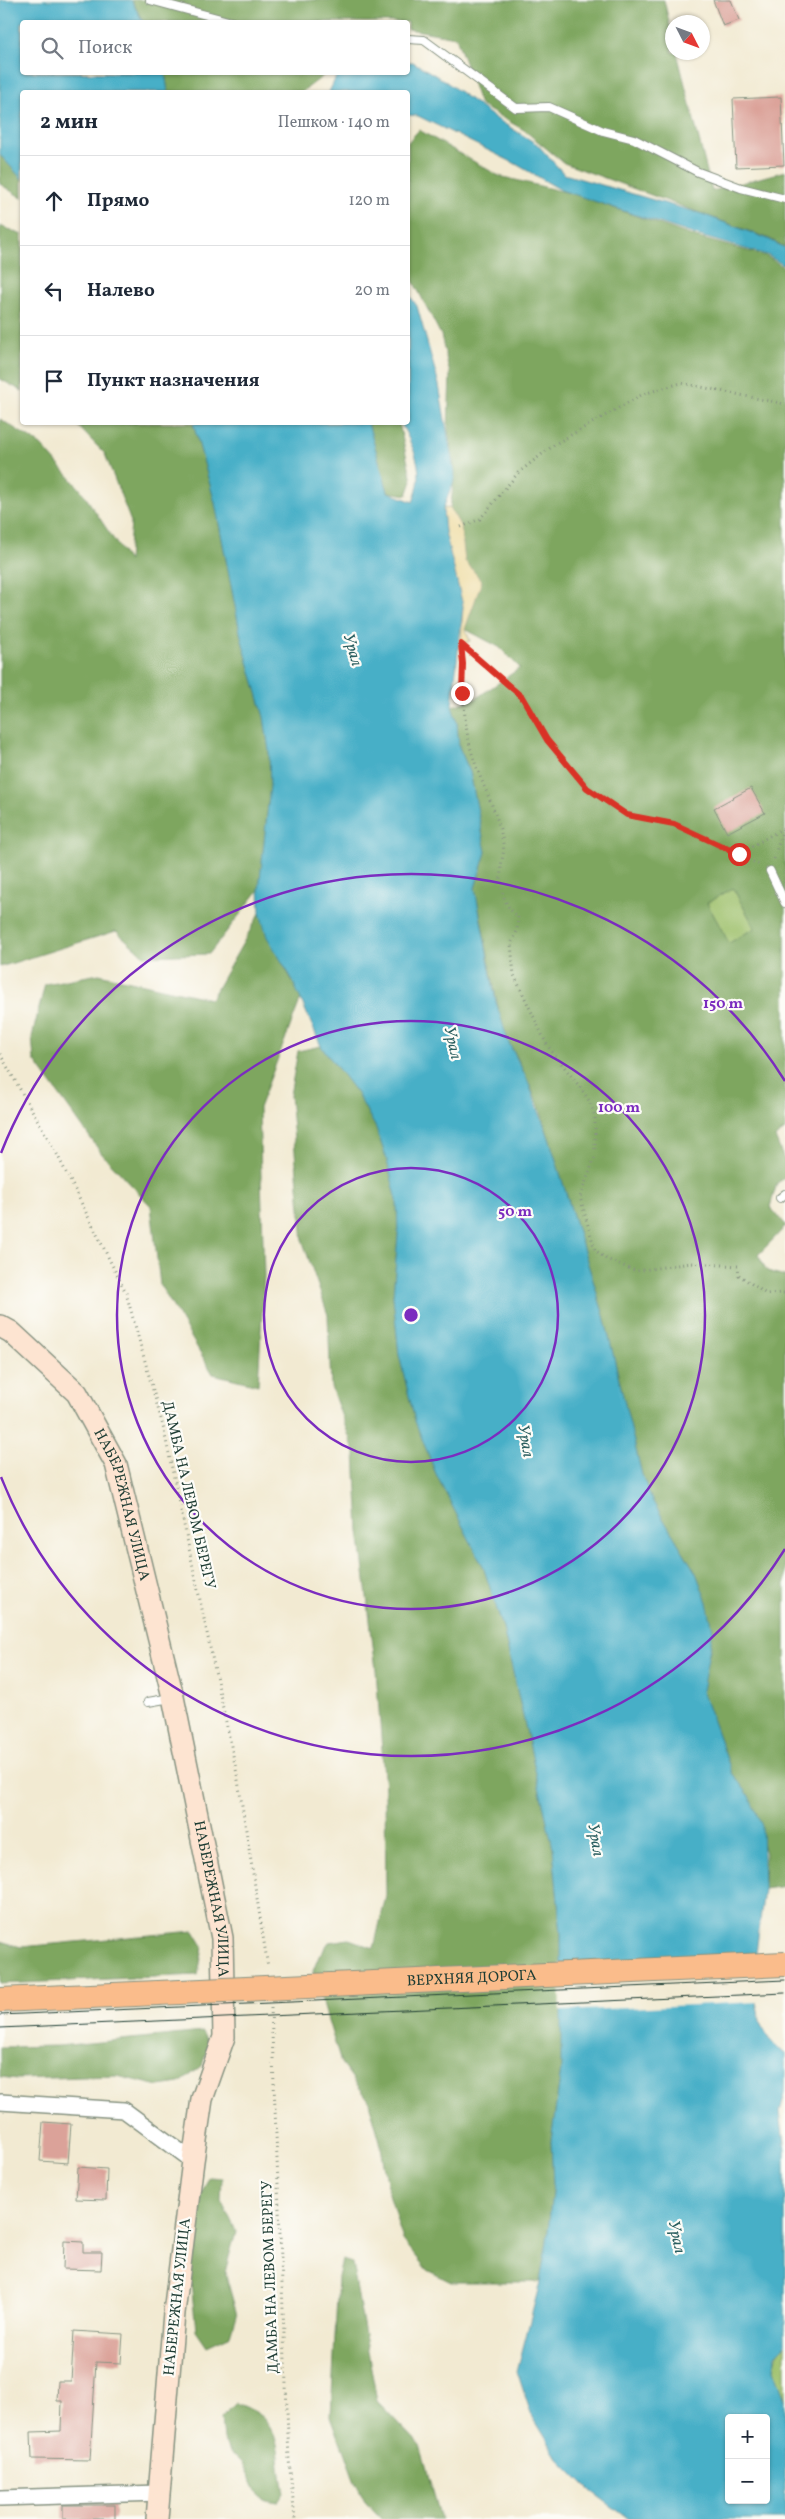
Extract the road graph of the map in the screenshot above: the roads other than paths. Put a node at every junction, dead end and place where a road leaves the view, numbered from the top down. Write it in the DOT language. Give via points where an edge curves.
graph roads {
  1 [pos="150,0"];
  2 [pos="225,20"];
  3 [pos="410,39"];
  4 [pos="785,199"];
  5 [pos="770,871"];
  6 [pos="785,904"];
  7 [pos="0,1326"];
  8 [pos="172,1697"];
  9 [pos="148,1702"];
  10 [pos="785,1964"];
  11 [pos="0,2000"];
  12 [pos="0,2102"];
  13 [pos="193,2162"];
  14 [pos="159,2493"];
  15 [pos="0,2498"];
  16 [pos="157,2519"];
  17 [pos="162,2519"];
  1 -- 2 [label="lane"];
  3 -- 4 [label="lane" via="424,40 516,108 549,107 603,131 634,139 698,172 741,188"];
  5 -- 6 [label="lane"];
  7 -- 8 [label="main road, НАБЕРЕЖНАЯ УЛИЦА" via="11,1332 77,1393 116,1464"];
  8 -- 9 [label="lane"];
  8 -- 13 [label="main road, НАБЕРЕЖНАЯ УЛИЦА" via="222,1938 224,2037 202,2099"];
  10 -- 11 [label="main road, ВЕРХНЯЯ ДОРОГА, bridge"];
  12 -- 13 [label="street" via="124,2110"];
  13 -- 14 [label="main road, НАБЕРЕЖНАЯ УЛИЦА" via="174,2313"];
  14 -- 15 [label="street"];
  14 -- 16 [label="main road, НАБЕРЕЖНАЯ УЛИЦА"];
  14 -- 17 [label="main road"];
}
